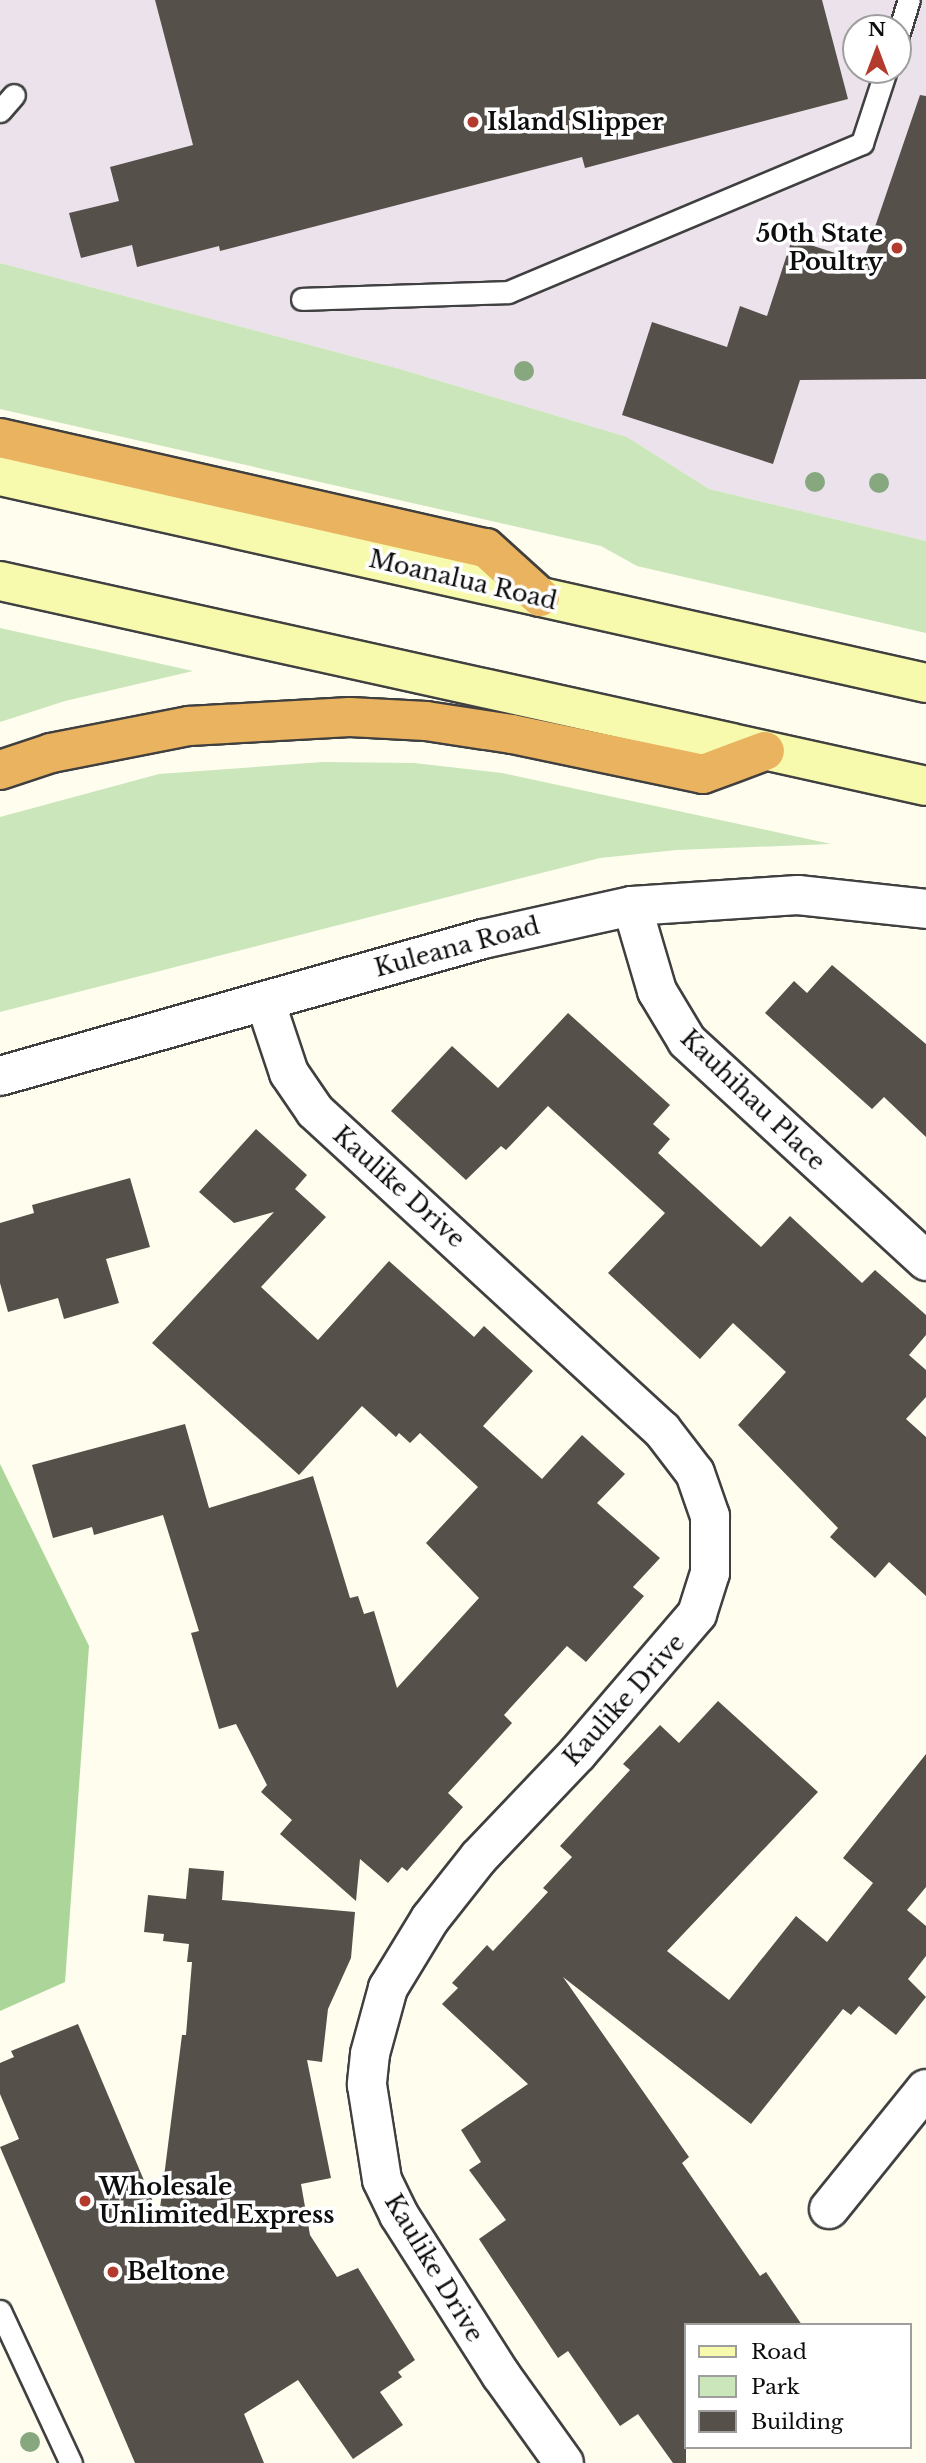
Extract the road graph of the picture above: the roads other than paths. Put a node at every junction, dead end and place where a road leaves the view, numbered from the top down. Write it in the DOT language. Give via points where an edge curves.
graph roads {
  1 [pos="881,84"];
  2 [pos="302,299"];
  3 [pos="0,438"];
  4 [pos="0,476"];
  5 [pos="0,580"];
  6 [pos="540,597"];
  7 [pos="926,683"];
  8 [pos="765,751"];
  9 [pos="0,770"];
  10 [pos="926,786"];
  11 [pos="632,906"];
  12 [pos="926,909"];
  13 [pos="265,1001"];
  14 [pos="0,1076"];
  15 [pos="926,1261"];
  16 [pos="926,2089"];
  17 [pos="830,2209"];
  18 [pos="0,2311"];
  19 [pos="71,2463"];
  20 [pos="564,2463"];
  1 -- 2 [label="lane" via="862,143 508,292"];
  3 -- 6 [label="highway" via="486,548"];
  4 -- 6 [label="main road, Moanalua Road"];
  5 -- 8 [label="main road"];
  6 -- 7 [label="main road, Moanalua Road"];
  8 -- 9 [label="highway" via="703,774 512,734 426,721 350,718 188,726 51,753"];
  8 -- 10 [label="main road"];
  11 -- 12 [label="street, Kuleana Road" via="798,895"];
  11 -- 13 [label="street, Kuleana Road" via="483,939"];
  11 -- 15 [label="street, Kauhihau Place" via="657,991 687,1041"];
  13 -- 14 [label="street, Kuleana Road"];
  13 -- 20 [label="street, Kaulike Drive" via="289,1073 315,1111 663,1430 695,1473 710,1516 710,1573 698,1614 587,1743 479,1857 430,1919 388,1988 370,2053 367,2085 382,2180 501,2375"];
  16 -- 17 [label="street"];
  18 -- 19 [label="lane"];
}
